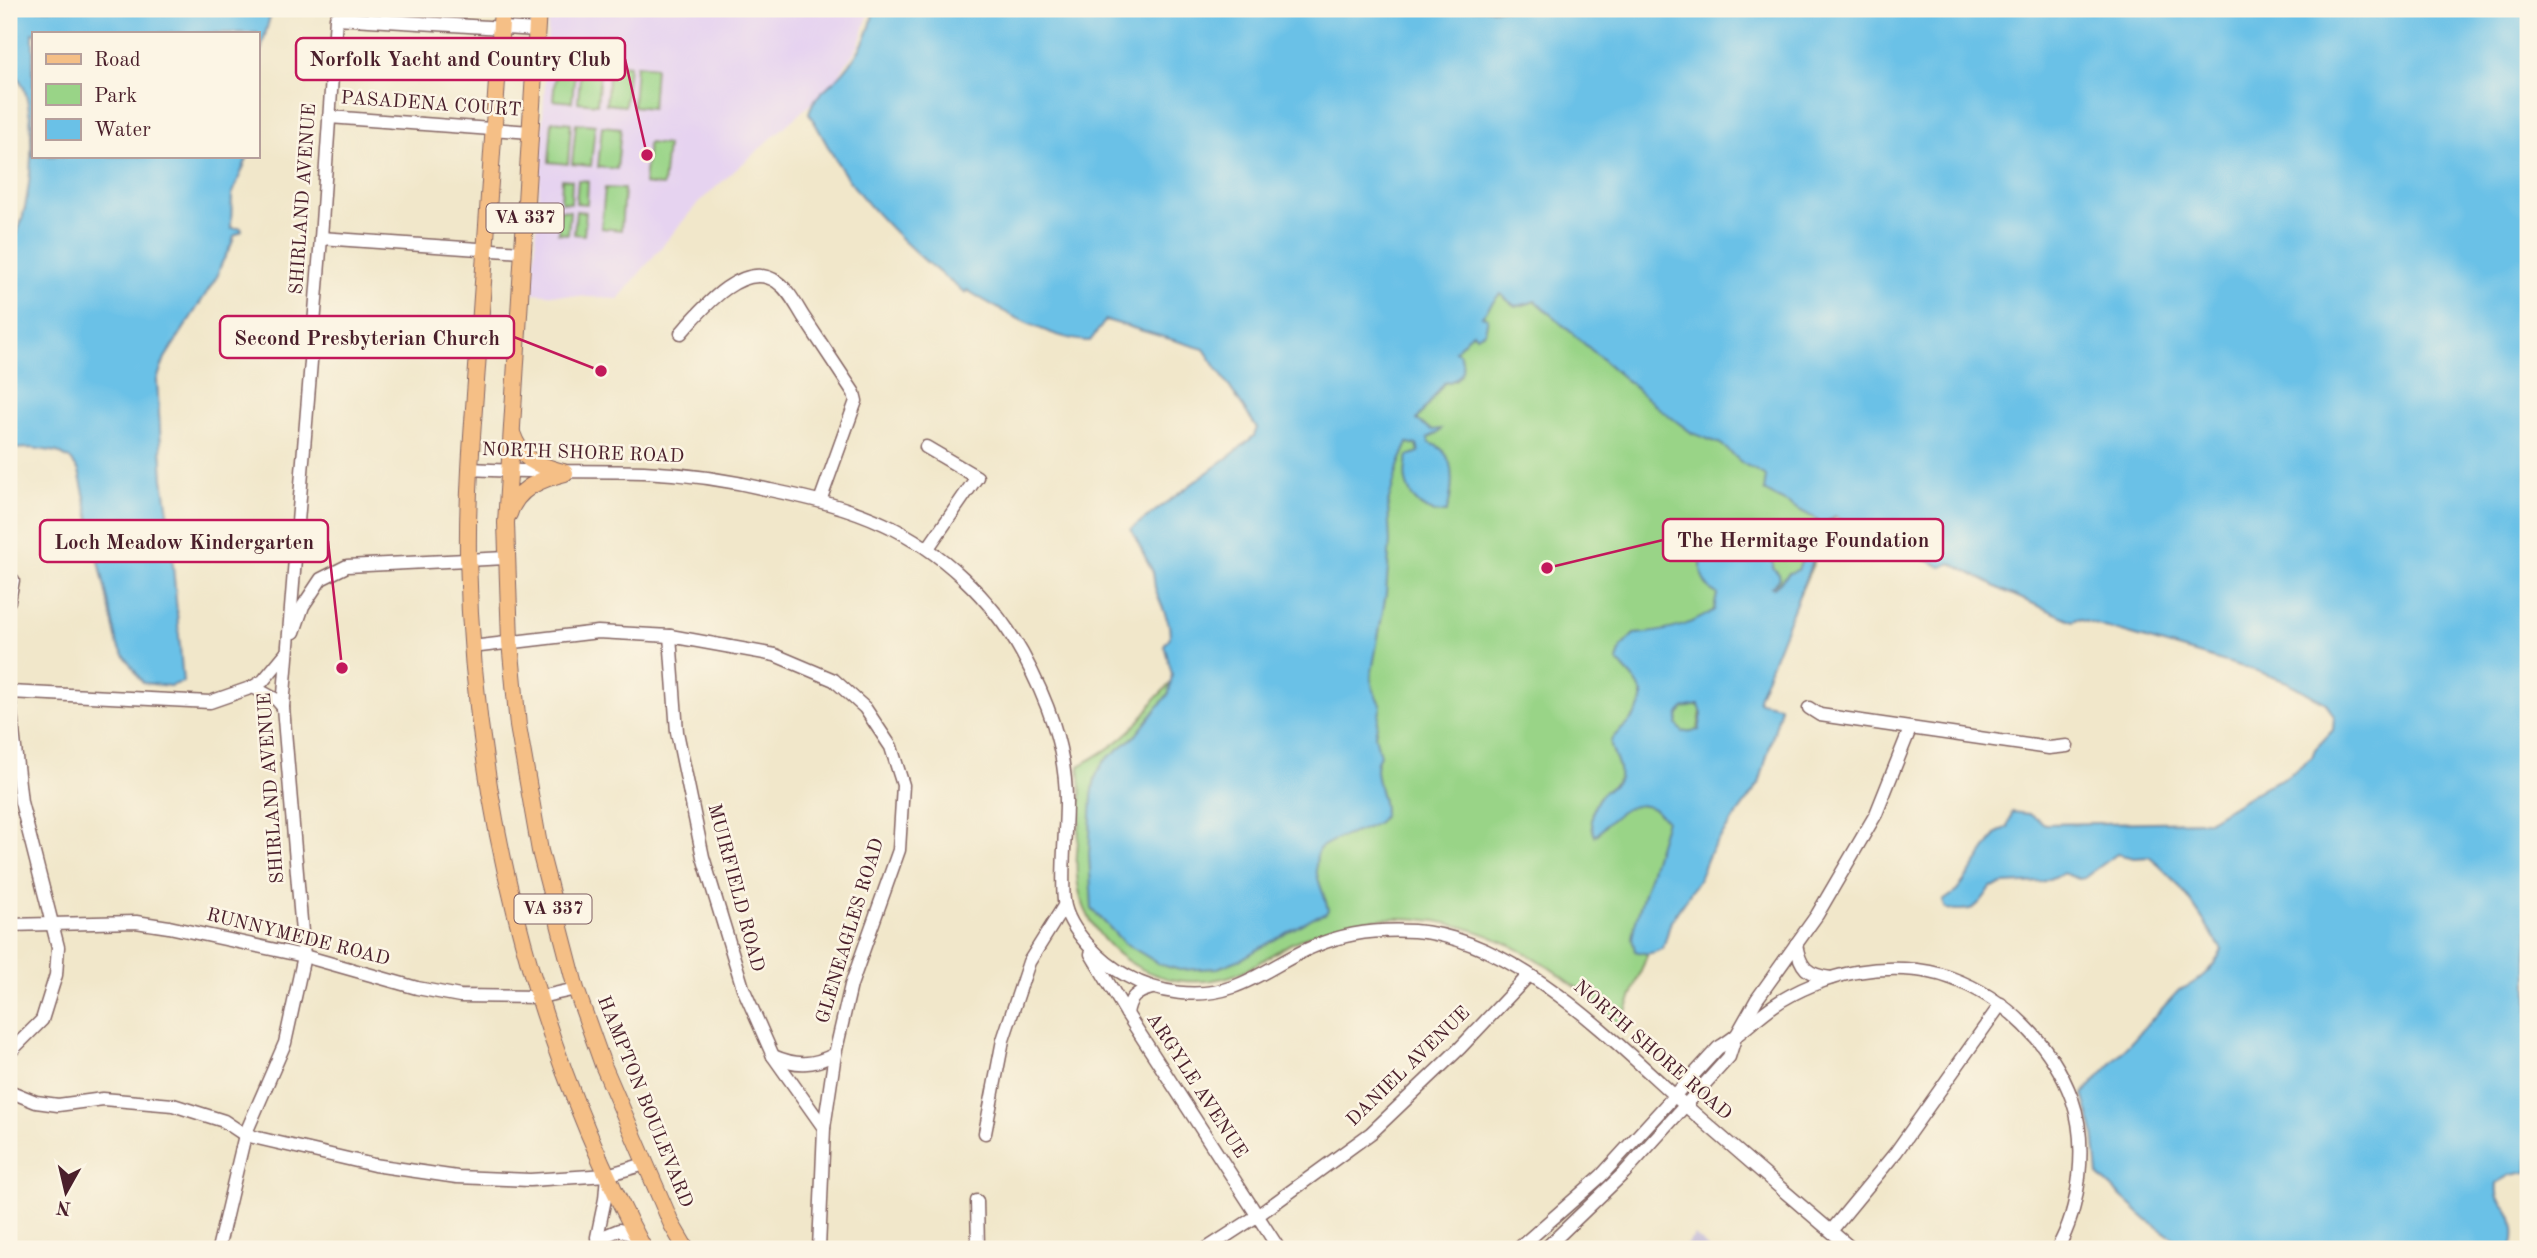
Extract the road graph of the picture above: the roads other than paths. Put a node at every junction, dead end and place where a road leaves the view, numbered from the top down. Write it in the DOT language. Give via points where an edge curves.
graph roads {
  1 [pos="502,9"];
  2 [pos="538,9"];
  3 [pos="501,27"];
  4 [pos="537,30"];
  5 [pos="329,117"];
  6 [pos="493,128"];
  7 [pos="531,132"];
  8 [pos="321,238"];
  9 [pos="485,249"];
  10 [pos="522,252"];
  11 [pos="681,332"];
  12 [pos="510,428"];
  13 [pos="926,447"];
  14 [pos="470,469"];
  15 [pos="508,472"];
  16 [pos="565,473"];
  17 [pos="820,501"];
  18 [pos="506,523"];
  19 [pos="928,548"];
  20 [pos="506,558"];
  21 [pos="468,559"];
  22 [pos="13,580"];
  23 [pos="9,601"];
  24 [pos="670,636"];
  25 [pos="510,642"];
  26 [pos="472,647"];
  27 [pos="287,651"];
  28 [pos="253,687"];
  29 [pos="9,693"];
  30 [pos="283,707"];
  31 [pos="1809,708"];
  32 [pos="1910,729"];
  33 [pos="2067,746"];
  34 [pos="1064,906"];
  35 [pos="53,922"];
  36 [pos="9,925"];
  37 [pos="1083,941"];
  38 [pos="1796,944"];
  39 [pos="304,956"];
  40 [pos="1528,976"];
  41 [pos="1833,978"];
  42 [pos="1152,988"];
  43 [pos="576,989"];
  44 [pos="540,997"];
  45 [pos="2001,1004"];
  46 [pos="1127,1014"];
  47 [pos="1735,1038"];
  48 [pos="9,1053"];
  49 [pos="835,1054"];
  50 [pos="773,1056"];
  51 [pos="9,1091"];
  52 [pos="1675,1096"];
  53 [pos="1687,1106"];
  54 [pos="824,1128"];
  55 [pos="985,1133"];
  56 [pos="245,1135"];
  57 [pos="645,1164"];
  58 [pos="607,1175"];
  59 [pos="977,1201"];
  60 [pos="1257,1216"];
  61 [pos="1830,1231"];
  62 [pos="598,1246"];
  63 [pos="643,1247"];
  64 [pos="218,1249"];
  65 [pos="685,1249"];
  66 [pos="818,1249"];
  67 [pos="978,1249"];
  68 [pos="1206,1249"];
  69 [pos="1279,1249"];
  70 [pos="1518,1249"];
  71 [pos="1545,1249"];
  72 [pos="1852,1249"];
  73 [pos="2057,1249"];
  1 -- 3 [label="main road, VA 337"];
  2 -- 4 [label="main road, HAMPTON BOULEVARD / VA 337"];
  3 -- 4 [label="street"];
  3 -- 5 [label="street, SHIRLAND AVENUE" via="336,18"];
  3 -- 6 [label="main road, VA 337"];
  4 -- 7 [label="main road, HAMPTON BOULEVARD / VA 337"];
  5 -- 6 [label="street, PASADENA COURT"];
  5 -- 8 [label="street, SHIRLAND AVENUE"];
  6 -- 7 [label="street, PASADENA COURT"];
  6 -- 9 [label="main road, VA 337"];
  7 -- 10 [label="main road, HAMPTON BOULEVARD / VA 337"];
  8 -- 9 [label="street"];
  8 -- 27 [label="street, SHIRLAND AVENUE"];
  9 -- 10 [label="street"];
  9 -- 14 [label="main road, VA 337"];
  10 -- 12 [label="main road, HAMPTON BOULEVARD / VA 337"];
  11 -- 17 [label="street" via="734,282 768,276 785,289 855,393 850,422"];
  12 -- 15 [label="main road, HAMPTON BOULEVARD / VA 337"];
  12 -- 16 [label="main road" via="523,455"];
  13 -- 19 [label="street" via="977,477"];
  14 -- 15 [label="street, NORTH SHORE ROAD"];
  14 -- 21 [label="main road, VA 337"];
  15 -- 16 [label="street, NORTH SHORE ROAD"];
  15 -- 18 [label="main road, HAMPTON BOULEVARD / VA 337"];
  16 -- 17 [label="street, NORTH SHORE ROAD" via="701,477"];
  16 -- 18 [label="main road" via="521,492"];
  17 -- 19 [label="street, NORTH SHORE ROAD" via="884,524"];
  18 -- 20 [label="main road, HAMPTON BOULEVARD / VA 337"];
  19 -- 34 [label="street, NORTH SHORE ROAD" via="1000,618 1041,687 1065,782"];
  20 -- 21 [label="street"];
  20 -- 25 [label="main road, HAMPTON BOULEVARD / VA 337"];
  21 -- 26 [label="main road, VA 337"];
  21 -- 27 [label="street" via="336,570 310,592"];
  22 -- 23 [label="street"];
  24 -- 25 [label="street, GLENEAGLES ROAD" via="598,632"];
  24 -- 49 [label="street, GLENEAGLES ROAD" via="775,655 834,680 865,708 891,747 903,785 899,850 851,985"];
  24 -- 50 [label="street, MUIRFIELD ROAD" via="677,732 703,858 743,988"];
  25 -- 26 [label="street, GLENEAGLES ROAD"];
  25 -- 43 [label="main road, HAMPTON BOULEVARD / VA 337" via="535,826"];
  26 -- 44 [label="main road, VA 337" via="499,837"];
  27 -- 28 [label="street"];
  27 -- 30 [label="street, SHIRLAND AVENUE"];
  28 -- 29 [label="street" via="210,702"];
  28 -- 30 [label="street"];
  29 -- 35 [label="street" via="21,802"];
  30 -- 39 [label="street, SHIRLAND AVENUE"];
  31 -- 32 [label="street" via="1820,715"];
  32 -- 33 [label="street" via="2049,748"];
  32 -- 38 [label="street" via="1876,814"];
  34 -- 37 [label="street, NORTH SHORE ROAD"];
  34 -- 55 [label="street" via="1029,962 1003,1040"];
  35 -- 36 [label="street, RUNNYMEDE ROAD"];
  35 -- 39 [label="street, RUNNYMEDE ROAD" via="136,922"];
  35 -- 48 [label="street" via="57,966 48,1004 42,1020"];
  37 -- 42 [label="street, NORTH SHORE ROAD" via="1109,965"];
  37 -- 46 [label="street, ARGYLE AVENUE"];
  38 -- 41 [label="street" via="1806,970"];
  38 -- 47 [label="street"];
  39 -- 44 [label="street, RUNNYMEDE ROAD" via="460,996"];
  39 -- 56 [label="street, SHIRLAND AVENUE" via="285,1043"];
  40 -- 42 [label="street, NORTH SHORE ROAD" via="1458,939 1392,931 1342,937 1315,946 1215,992"];
  40 -- 52 [label="street, NORTH SHORE ROAD" via="1569,1002"];
  40 -- 60 [label="street, DANIEL AVENUE" via="1371,1133"];
  41 -- 45 [label="street" via="1877,970 1927,973 1959,981"];
  41 -- 47 [label="street" via="1772,1006"];
  42 -- 46 [label="street" via="1139,991 1129,1001"];
  43 -- 44 [label="street, RUNNYMEDE ROAD"];
  43 -- 57 [label="main road, HAMPTON BOULEVARD / VA 337"];
  44 -- 58 [label="main road, VA 337"];
  45 -- 61 [label="street" via="1896,1153"];
  45 -- 73 [label="street" via="2045,1050 2073,1100 2081,1164 2076,1199"];
  46 -- 60 [label="street, ARGYLE AVENUE"];
  47 -- 52 [label="street" via="1717,1048"];
  47 -- 53 [label="street" via="1730,1057"];
  49 -- 50 [label="street" via="800,1064"];
  49 -- 54 [label="street, GLENEAGLES ROAD"];
  50 -- 54 [label="street, MUIRFIELD ROAD"];
  51 -- 56 [label="street" via="58,1105 103,1099 173,1105 224,1121"];
  52 -- 53 [label="street, NORTH SHORE ROAD"];
  52 -- 70 [label="street" via="1601,1175"];
  53 -- 61 [label="street, NORTH SHORE ROAD"];
  53 -- 71 [label="street"];
  54 -- 66 [label="street, GLENEAGLES ROAD"];
  56 -- 58 [label="street" via="374,1166 457,1177 530,1180"];
  56 -- 64 [label="street, SHIRLAND AVENUE"];
  57 -- 58 [label="street"];
  57 -- 65 [label="main road, HAMPTON BOULEVARD / VA 337"];
  58 -- 62 [label="street"];
  58 -- 63 [label="main road, VA 337"];
  59 -- 67 [label="street"];
  60 -- 68 [label="street, DANIEL AVENUE"];
  60 -- 69 [label="street, ARGYLE AVENUE"];
  61 -- 72 [label="street, NORTH SHORE ROAD"];
  62 -- 63 [label="street" via="619,1230 631,1234"];
}
